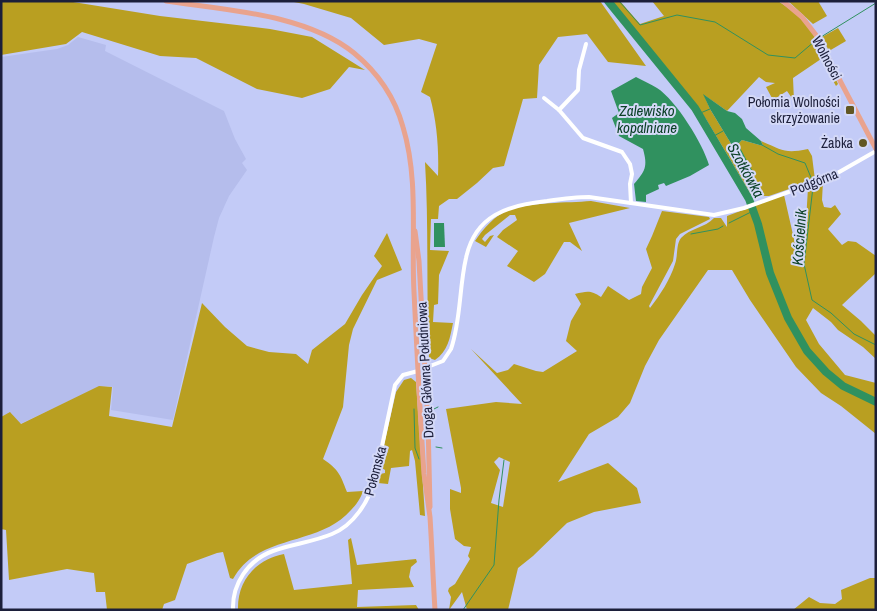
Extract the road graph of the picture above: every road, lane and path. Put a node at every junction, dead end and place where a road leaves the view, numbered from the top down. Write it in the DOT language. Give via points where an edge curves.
graph roads {
  1 [pos="166,1"];
  2 [pos="783,1"];
  3 [pos="586,44"];
  4 [pos="544,98"];
  5 [pos="559,110"];
  6 [pos="876,150"];
  7 [pos="631,204"];
  8 [pos="414,226"];
  9 [pos="456,320"];
  10 [pos="424,368"];
  11 [pos="418,371"];
  12 [pos="430,515"];
  13 [pos="233,610"];
  14 [pos="435,610"];
  1 -- 8 [label="main road, Droga Główna Południowa" via="294,22 327,35 361,60 388,93 403,127"];
  2 -- 6 [label="main road, Wolności" via="816,35"];
  3 -- 5 [label="street" via="578,90"];
  4 -- 5 [label="street"];
  5 -- 7 [label="street" via="583,138 622,152 632,174"];
  6 -- 7 [label="street, Podgórna" via="834,175 744,208 714,215"];
  7 -- 9 [label="street, Podgórna" via="577,197 515,205 491,217 476,232 468,249"];
  8 -- 10 [label="main road, Droga Główna Południowa"];
  8 -- 11 [label="main road, Droga Główna Południowa"];
  9 -- 10 [label="street, Połomska" via="449,353 440,363"];
  10 -- 11 [label="street, Połomska"];
  10 -- 12 [label="main road, Droga Główna Południowa"];
  11 -- 12 [label="main road, Droga Główna Południowa"];
  11 -- 13 [label="street, Połomska" via="403,376 393,389 375,479 364,505 353,519 333,534 272,551 246,569 235,588"];
  12 -- 14 [label="main road, Droga Główna Południowa"];
}
